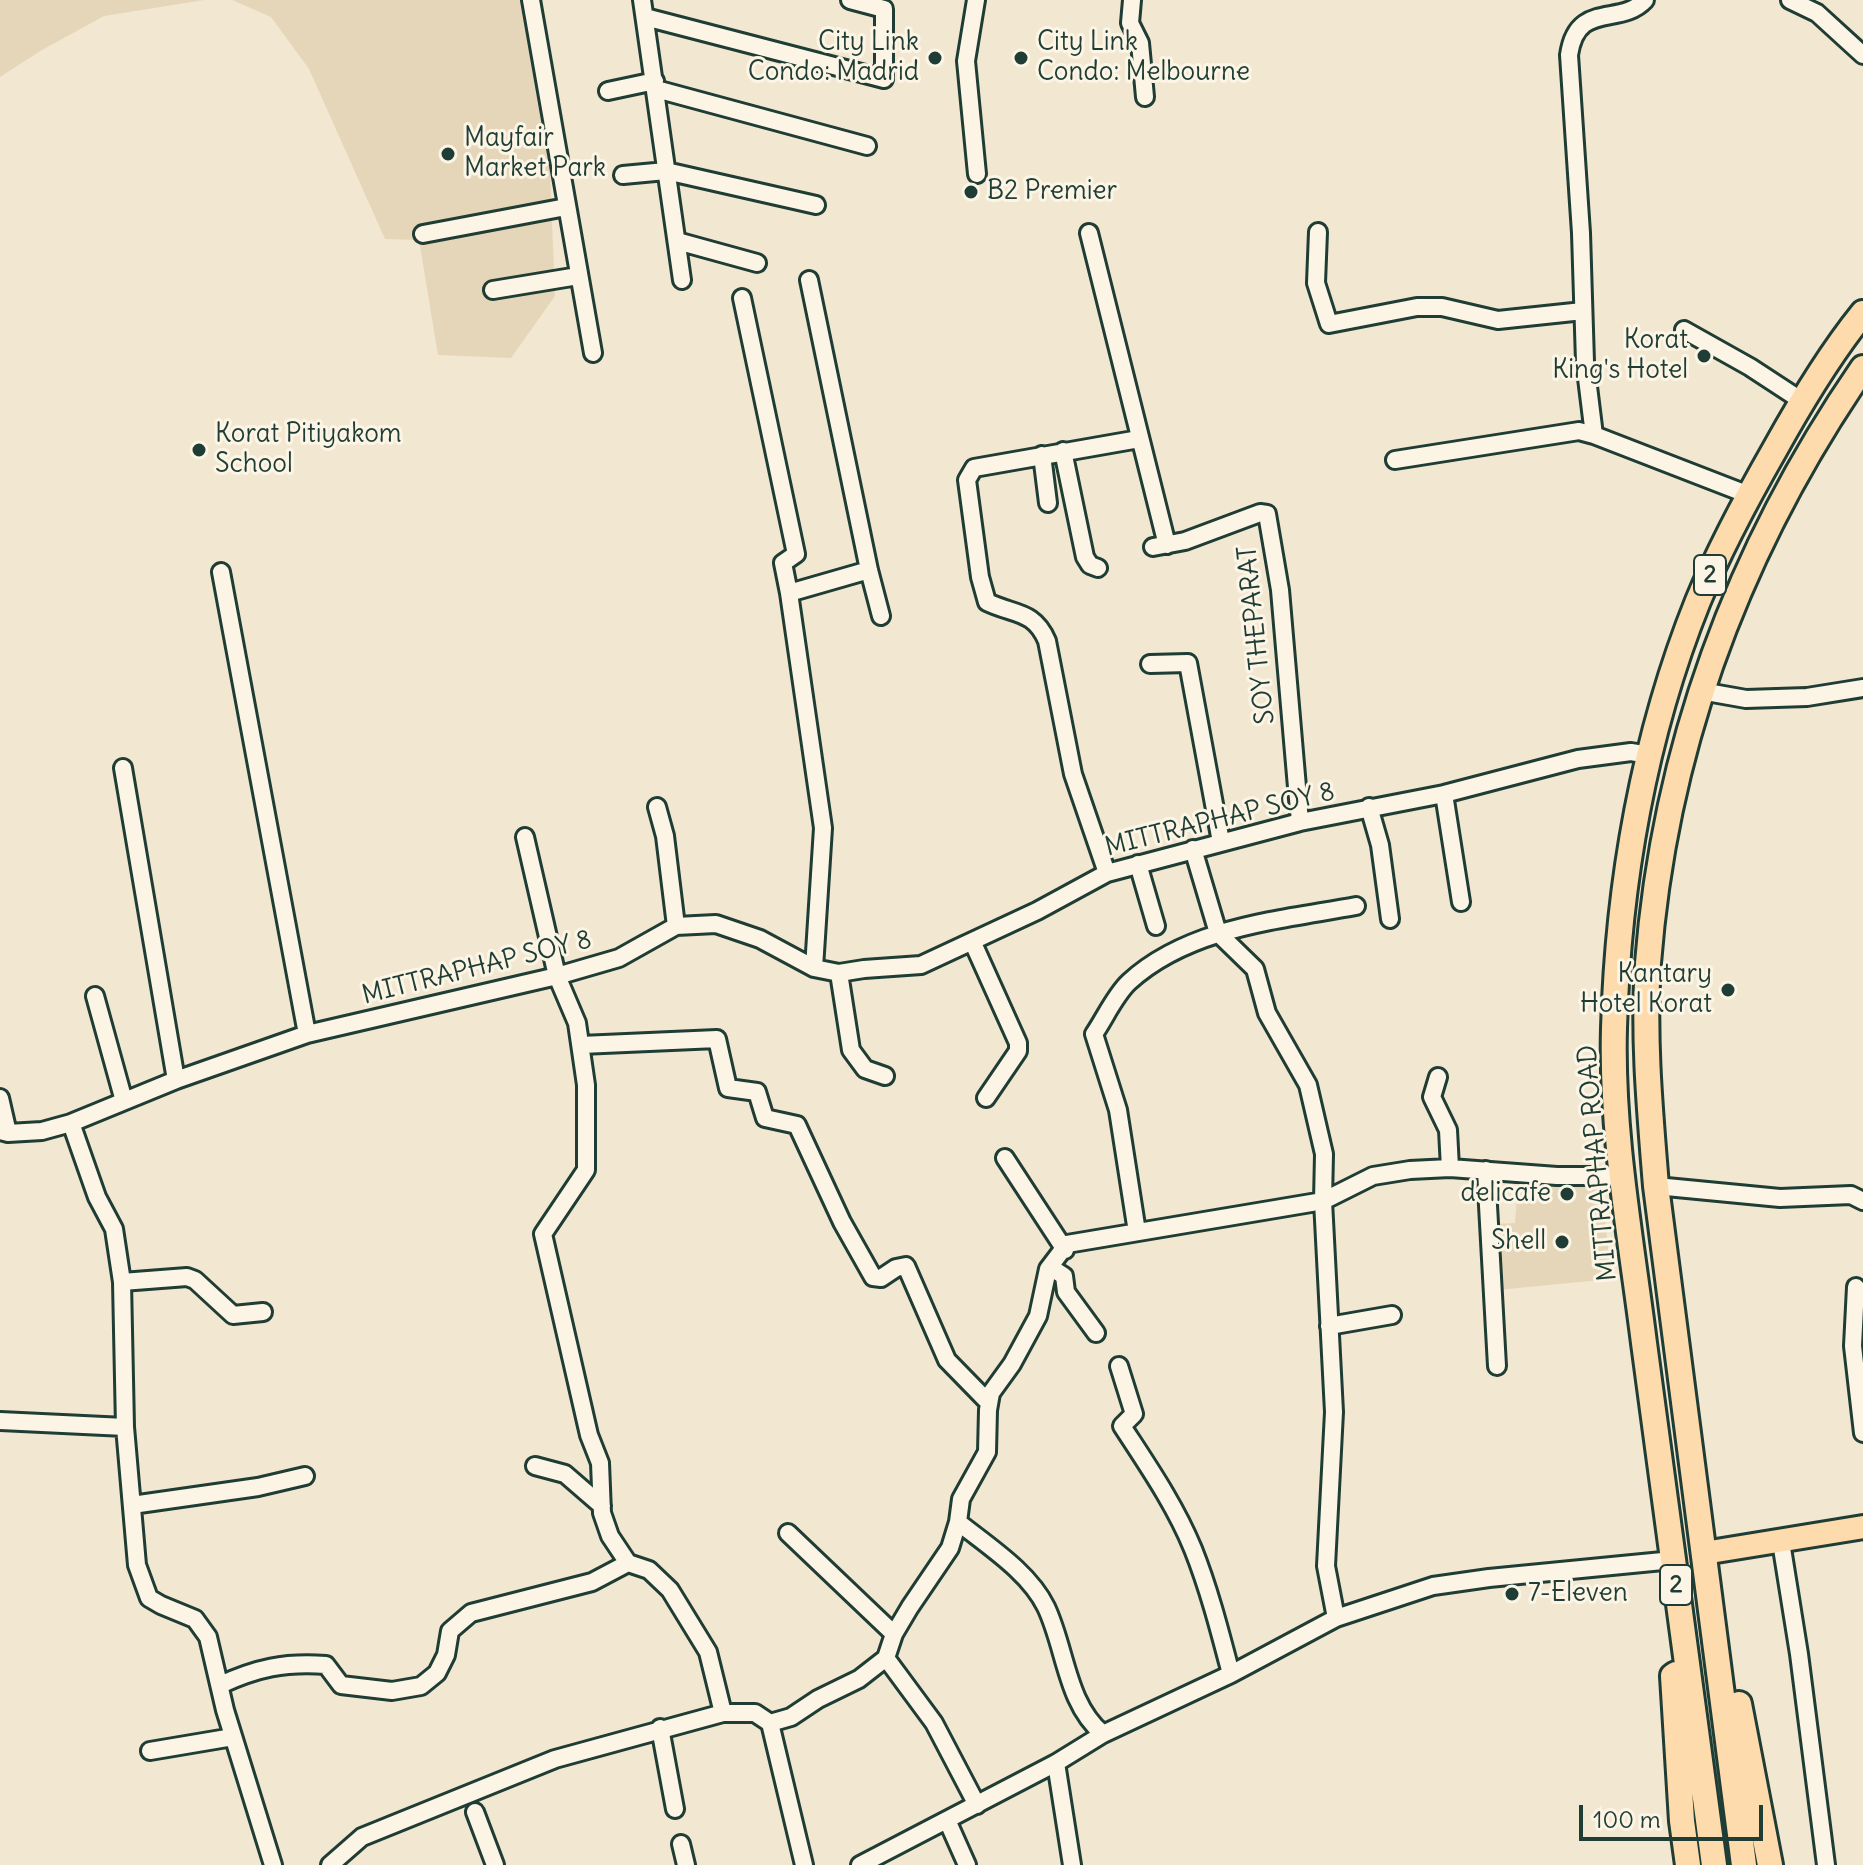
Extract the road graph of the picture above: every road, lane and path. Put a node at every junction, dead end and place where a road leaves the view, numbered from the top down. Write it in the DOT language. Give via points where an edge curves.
graph roads {
  1 [pos="531,0"];
  2 [pos="850,0"];
  3 [pos="976,0"];
  4 [pos="1132,0"];
  5 [pos="1645,0"];
  6 [pos="1790,0"];
  7 [pos="644,8"];
  8 [pos="1863,55"];
  9 [pos="655,85"];
  10 [pos="608,91"];
  11 [pos="1145,97"];
  12 [pos="867,146"];
  13 [pos="666,171"];
  14 [pos="977,174"];
  15 [pos="623,175"];
  16 [pos="816,205"];
  17 [pos="566,207"];
  18 [pos="1318,232"];
  19 [pos="1089,233"];
  20 [pos="423,234"];
  21 [pos="677,241"];
  22 [pos="757,263"];
  23 [pos="578,276"];
  24 [pos="682,280"];
  25 [pos="809,280"];
  26 [pos="493,290"];
  27 [pos="742,298"];
  28 [pos="1583,311"];
  29 [pos="1863,313"];
  30 [pos="1684,330"];
  31 [pos="593,353"];
  32 [pos="1863,368"];
  33 [pos="1802,401"];
  34 [pos="1594,435"];
  35 [pos="1139,439"];
  36 [pos="1063,451"];
  37 [pos="1042,455"];
  38 [pos="1395,460"];
  39 [pos="1749,495"];
  40 [pos="1048,503"];
  41 [pos="1098,568"];
  42 [pos="869,570"];
  43 [pos="221,572"];
  44 [pos="789,593"];
  45 [pos="881,616"];
  46 [pos="1150,664"];
  47 [pos="1863,688"];
  48 [pos="1701,691"];
  49 [pos="1649,755"];
  50 [pos="123,768"];
  51 [pos="1444,794"];
  52 [pos="657,807"];
  53 [pos="1369,807"];
  54 [pos="1300,822"];
  55 [pos="525,837"];
  56 [pos="1221,842"];
  57 [pos="1193,849"];
  58 [pos="1138,864"];
  59 [pos="1107,873"];
  60 [pos="1461,902"];
  61 [pos="1356,906"];
  62 [pos="1390,919"];
  63 [pos="676,926"];
  64 [pos="1156,926"];
  65 [pos="1218,933"];
  66 [pos="973,943"];
  67 [pos="814,968"];
  68 [pos="839,973"];
  69 [pos="557,976"];
  70 [pos="95,996"];
  71 [pos="307,1034"];
  72 [pos="581,1045"];
  73 [pos="885,1076"];
  74 [pos="1438,1077"];
  75 [pos="176,1080"];
  76 [pos="0,1098"];
  77 [pos="986,1098"];
  78 [pos="124,1101"];
  79 [pos="71,1123"];
  80 [pos="4,1132"];
  81 [pos="1005,1158"];
  82 [pos="1450,1168"];
  83 [pos="1486,1170"];
  84 [pos="1623,1176"];
  85 [pos="1656,1186"];
  86 [pos="1323,1201"];
  87 [pos="1863,1201"];
  88 [pos="1137,1232"];
  89 [pos="1065,1250"];
  90 [pos="1050,1267"];
  91 [pos="122,1282"];
  92 [pos="1856,1287"];
  93 [pos="263,1312"];
  94 [pos="1392,1315"];
  95 [pos="1329,1326"];
  96 [pos="1096,1333"];
  97 [pos="1119,1366"];
  98 [pos="1497,1366"];
  99 [pos="989,1403"];
  100 [pos="0,1421"];
  101 [pos="125,1427"];
  102 [pos="1863,1433"];
  103 [pos="535,1466"];
  104 [pos="305,1476"];
  105 [pos="132,1505"];
  106 [pos="602,1506"];
  107 [pos="958,1522"];
  108 [pos="1863,1527"];
  109 [pos="788,1533"];
  110 [pos="1781,1542"];
  111 [pos="1704,1553"];
  112 [pos="1673,1560"];
  113 [pos="628,1563"];
  114 [pos="1336,1618"];
  115 [pos="894,1634"];
  116 [pos="886,1658"];
  117 [pos="1719,1665"];
  118 [pos="1687,1668"];
  119 [pos="1231,1674"];
  120 [pos="220,1685"];
  121 [pos="723,1713"];
  122 [pos="770,1723"];
  123 [pos="660,1728"];
  124 [pos="1103,1734"];
  125 [pos="233,1737"];
  126 [pos="150,1751"];
  127 [pos="1056,1763"];
  128 [pos="977,1805"];
  129 [pos="675,1809"];
  130 [pos="475,1812"];
  131 [pos="947,1820"];
  132 [pos="681,1844"];
  133 [pos="273,1865"];
  134 [pos="330,1865"];
  135 [pos="495,1865"];
  136 [pos="686,1865"];
  137 [pos="804,1865"];
  138 [pos="860,1865"];
  139 [pos="967,1865"];
  140 [pos="1072,1865"];
  141 [pos="1688,1865"];
  142 [pos="1714,1865"];
  143 [pos="1744,1865"];
  144 [pos="1770,1865"];
  145 [pos="1826,1865"];
  1 -- 17 [label="street"];
  2 -- 7 [label="street" via="884,9 884,79"];
  3 -- 14 [label="street" via="966,61"];
  4 -- 11 [label="street" via="1130,23 1140,43"];
  5 -- 28 [label="street" via="1638,8 1593,17 1575,30 1570,42"];
  6 -- 8 [label="street" via="1817,13"];
  7 -- 9 [label="street"];
  9 -- 10 [label="street"];
  9 -- 12 [label="street"];
  9 -- 13 [label="street"];
  13 -- 15 [label="street"];
  13 -- 16 [label="street"];
  13 -- 21 [label="street"];
  17 -- 20 [label="street"];
  17 -- 23 [label="street"];
  18 -- 28 [label="street" via="1316,283 1329,324 1417,307 1498,320"];
  19 -- 35 [label="street"];
  21 -- 22 [label="street"];
  21 -- 24 [label="street"];
  23 -- 26 [label="street"];
  23 -- 31 [label="street"];
  25 -- 42 [label="street"];
  27 -- 44 [label="street" via="796,554 783,563"];
  28 -- 34 [label="street"];
  29 -- 33 [label="highway, MITTRAPHAP ROAD / 2"];
  30 -- 33 [label="street"];
  32 -- 48 [label="highway, 2" via="1774,512"];
  33 -- 39 [label="highway, MITTRAPHAP ROAD / 2"];
  34 -- 38 [label="street" via="1579,431"];
  34 -- 39 [label="street"];
  35 -- 36 [label="street"];
  35 -- 54 [label="street, SOY THEPARAT" via="1160,546 1267,514 1280,590"];
  36 -- 37 [label="street"];
  36 -- 41 [label="street" via="1085,557"];
  37 -- 40 [label="street"];
  37 -- 59 [label="street" via="974,468 967,480 980,577 987,602 1032,617 1041,626 1073,774"];
  39 -- 49 [label="highway, MITTRAPHAP ROAD / 2" via="1698,602"];
  42 -- 44 [label="street"];
  42 -- 45 [label="street"];
  43 -- 71 [label="street"];
  44 -- 67 [label="street" via="823,828"];
  46 -- 56 [label="street" via="1188,663"];
  47 -- 48 [label="street" via="1746,699"];
  48 -- 85 [label="highway, 2" via="1671,806 1648,964 1648,1091"];
  49 -- 51 [label="street, MITTRAPHAP SOY 8" via="1631,752 1578,759"];
  49 -- 84 [label="highway, MITTRAPHAP ROAD / 2" via="1618,959 1614,1031"];
  50 -- 75 [label="street"];
  51 -- 53 [label="street, MITTRAPHAP SOY 8"];
  51 -- 60 [label="street"];
  52 -- 63 [label="street"];
  53 -- 54 [label="street, MITTRAPHAP SOY 8"];
  53 -- 62 [label="street"];
  54 -- 56 [label="street, MITTRAPHAP SOY 8"];
  55 -- 69 [label="street"];
  56 -- 57 [label="street, MITTRAPHAP SOY 8"];
  57 -- 58 [label="street, MITTRAPHAP SOY 8"];
  57 -- 65 [label="street"];
  58 -- 59 [label="street, MITTRAPHAP SOY 8"];
  58 -- 64 [label="street"];
  59 -- 66 [label="street, MITTRAPHAP SOY 8"];
  61 -- 65 [label="street"];
  63 -- 67 [label="street, MITTRAPHAP SOY 8" via="716,924 760,939"];
  63 -- 69 [label="street, MITTRAPHAP SOY 8" via="619,958"];
  65 -- 86 [label="street" via="1255,969 1267,1013 1308,1085 1324,1154"];
  65 -- 88 [label="street" via="1165,955 1127,984 1094,1034 1118,1110"];
  66 -- 68 [label="street, MITTRAPHAP SOY 8" via="921,965"];
  66 -- 77 [label="street" via="1018,1043 1018,1051"];
  67 -- 68 [label="street, MITTRAPHAP SOY 8"];
  68 -- 73 [label="street" via="851,1050 865,1069"];
  69 -- 71 [label="street, MITTRAPHAP SOY 8"];
  69 -- 72 [label="street"];
  70 -- 78 [label="street"];
  71 -- 75 [label="street, MITTRAPHAP SOY 8"];
  72 -- 99 [label="street" via="717,1039 728,1088 757,1092 765,1118 797,1125 873,1277 906,1266 947,1360"];
  72 -- 106 [label="street" via="586,1170 543,1234 600,1463"];
  74 -- 82 [label="street" via="1432,1097 1448,1130"];
  75 -- 78 [label="street, MITTRAPHAP SOY 8"];
  76 -- 80 [label="street"];
  78 -- 79 [label="street, MITTRAPHAP SOY 8"];
  79 -- 80 [label="street, MITTRAPHAP SOY 8" via="42,1131"];
  79 -- 91 [label="street" via="114,1229"];
  81 -- 89 [label="street"];
  82 -- 83 [label="street"];
  82 -- 86 [label="street" via="1373,1176"];
  83 -- 84 [label="street"];
  83 -- 98 [label="street"];
  84 -- 112 [label="highway, MITTRAPHAP ROAD / 2"];
  85 -- 87 [label="street" via="1780,1198 1851,1195"];
  85 -- 111 [label="highway, 2"];
  86 -- 88 [label="street"];
  86 -- 95 [label="street"];
  88 -- 89 [label="street" via="1067,1244"];
  89 -- 90 [label="street"];
  90 -- 96 [label="street" via="1064,1276 1066,1292"];
  90 -- 99 [label="street" via="1038,1316"];
  91 -- 93 [label="street" via="187,1277 233,1315"];
  91 -- 101 [label="street"];
  92 -- 102 [label="street" via="1853,1346"];
  94 -- 95 [label="street"];
  95 -- 114 [label="street" via="1334,1412 1326,1566"];
  97 -- 119 [label="street" via="1134,1414 1122,1426 1169,1499 1193,1549"];
  99 -- 107 [label="street" via="987,1452 961,1499"];
  100 -- 101 [label="street"];
  101 -- 105 [label="street"];
  103 -- 106 [label="street" via="565,1474"];
  104 -- 105 [label="street"];
  105 -- 120 [label="street" via="137,1565 149,1598 195,1619 208,1637"];
  106 -- 113 [label="street" via="610,1536"];
  107 -- 115 [label="street" via="950,1548"];
  107 -- 124 [label="street" via="1002,1557 1044,1604 1075,1697"];
  108 -- 110 [label="main road"];
  109 -- 115 [label="street"];
  110 -- 111 [label="main road"];
  110 -- 145 [label="street"];
  111 -- 117 [label="highway, 2"];
  112 -- 114 [label="street" via="1433,1586"];
  112 -- 118 [label="highway, MITTRAPHAP ROAD / 2"];
  113 -- 120 [label="street" via="592,1582 471,1613 450,1631 437,1673 421,1686 392,1691 341,1685 326,1665 306,1664 252,1670"];
  113 -- 121 [label="street" via="649,1570 670,1590 708,1652"];
  114 -- 119 [label="street"];
  115 -- 116 [label="street"];
  116 -- 122 [label="street" via="859,1679"];
  116 -- 128 [label="street" via="934,1723"];
  117 -- 143 [label="highway, 2"];
  117 -- 144 [label="highway" via="1733,1670"];
  118 -- 141 [label="highway" via="1673,1676"];
  118 -- 142 [label="highway, MITTRAPHAP ROAD / 2"];
  119 -- 124 [label="street"];
  120 -- 125 [label="street"];
  121 -- 122 [label="street" via="755,1713"];
  121 -- 123 [label="street"];
  122 -- 137 [label="street"];
  123 -- 129 [label="street"];
  123 -- 134 [label="street" via="555,1759 362,1837"];
  124 -- 127 [label="street"];
  125 -- 126 [label="street"];
  125 -- 133 [label="street"];
  127 -- 128 [label="street"];
  127 -- 140 [label="street"];
  128 -- 131 [label="street"];
  130 -- 135 [label="street"];
  131 -- 138 [label="street"];
  131 -- 139 [label="street"];
  132 -- 136 [label="street"];
}
